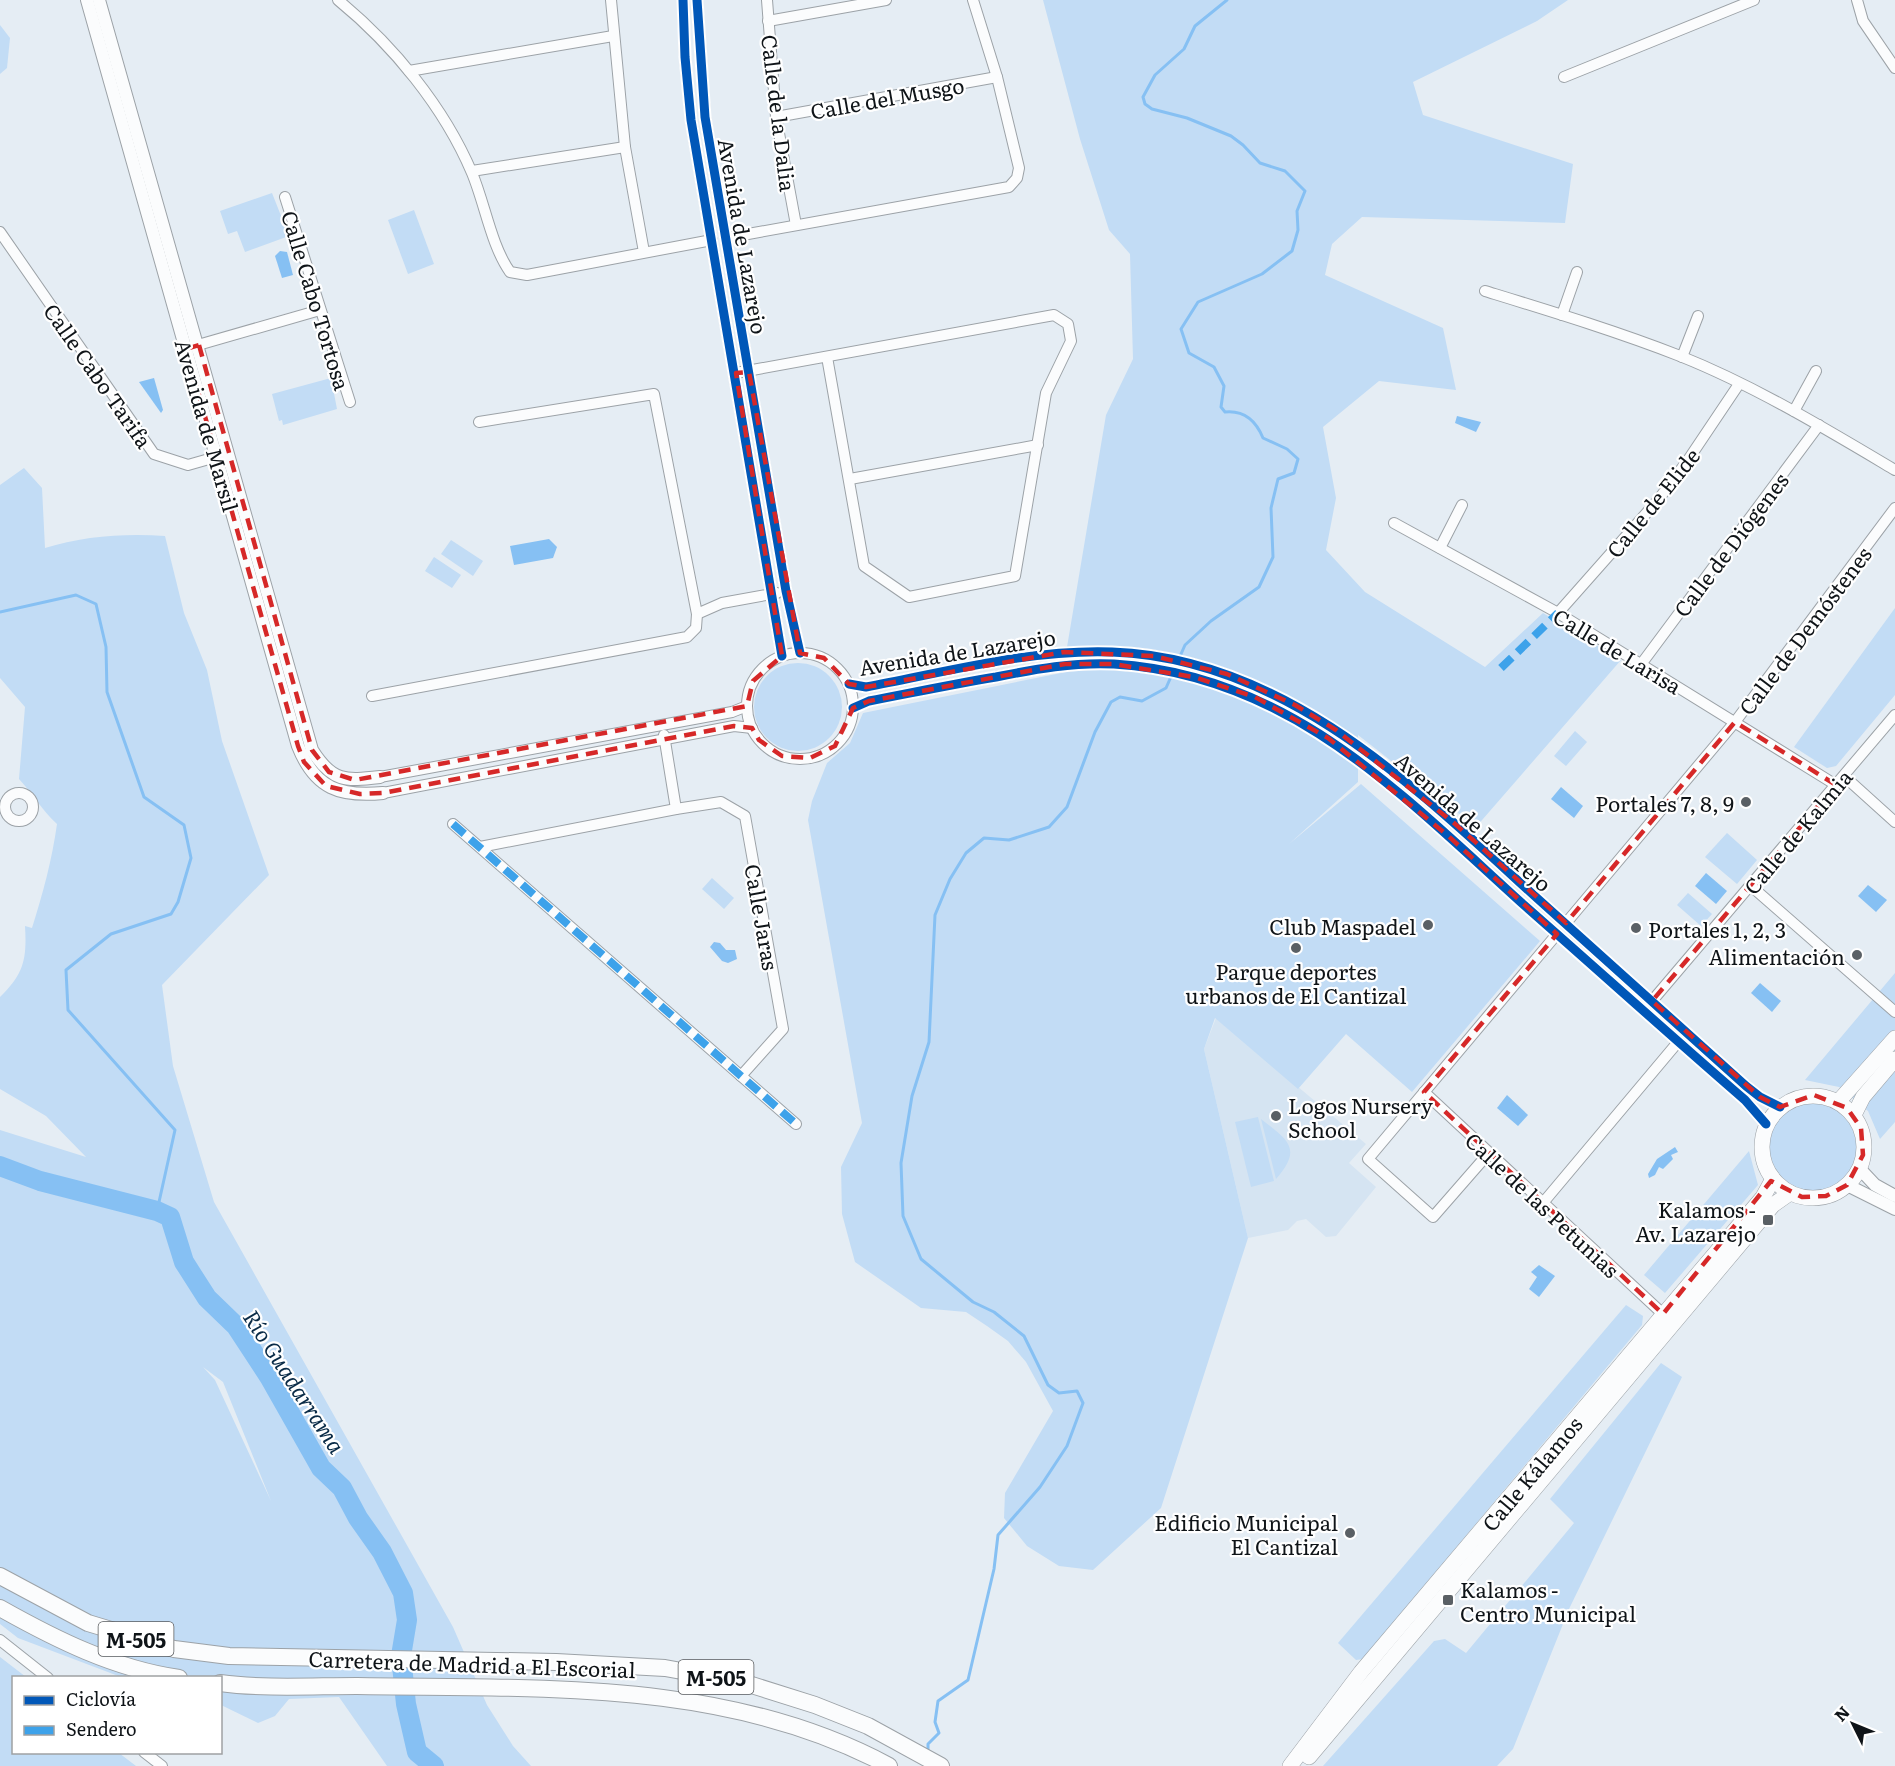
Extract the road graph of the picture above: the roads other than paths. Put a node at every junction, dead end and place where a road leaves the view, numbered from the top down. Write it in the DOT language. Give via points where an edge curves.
graph roads {
  1 [pos="87,0"];
  2 [pos="99,0"];
  3 [pos="338,0"];
  4 [pos="611,0"];
  5 [pos="683,0"];
  6 [pos="697,0"];
  7 [pos="767,0"];
  8 [pos="886,0"];
  9 [pos="973,0"];
  10 [pos="1754,0"];
  11 [pos="1857,0"];
  12 [pos="768,21"];
  13 [pos="613,36"];
  14 [pos="1895,68"];
  15 [pos="409,71"];
  16 [pos="997,77"];
  17 [pos="1564,77"];
  18 [pos="776,117"];
  19 [pos="625,147"];
  20 [pos="472,171"];
  21 [pos="285,197"];
  22 [pos="796,225"];
  23 [pos="0,232"];
  24 [pos="726,238"];
  25 [pos="712,240"];
  26 [pos="644,252"];
  27 [pos="1576,272"];
  28 [pos="1485,291"];
  29 [pos="320,310"];
  30 [pos="1562,315"];
  31 [pos="1698,316"];
  32 [pos="192,347"];
  33 [pos="827,357"];
  34 [pos="1682,357"];
  35 [pos="1816,371"];
  36 [pos="749,372"];
  37 [pos="736,373"];
  38 [pos="1739,384"];
  39 [pos="350,402"];
  40 [pos="1794,411"];
  41 [pos="479,422"];
  42 [pos="1819,424"];
  43 [pos="1038,445"];
  44 [pos="223,455"];
  45 [pos="1895,470"];
  46 [pos="850,479"];
  47 [pos="1462,506"];
  48 [pos="1895,508"];
  49 [pos="1394,523"];
  50 [pos="1440,548"];
  51 [pos="786,591"];
  52 [pos="771,594"];
  53 [pos="1558,613"];
  54 [pos="697,614"];
  55 [pos="800,653"];
  56 [pos="782,656"];
  57 [pos="1642,663"];
  58 [pos="849,684"];
  59 [pos="372,696"];
  60 [pos="747,706"];
  61 [pos="853,708"];
  62 [pos="1895,715"];
  63 [pos="1735,722"];
  64 [pos="662,725"];
  65 [pos="752,728"];
  66 [pos="1332,734"];
  67 [pos="665,741"];
  68 [pos="1844,776"];
  69 [pos="380,777"];
  70 [pos="1836,785"];
  71 [pos="384,793"];
  72 [pos="676,809"];
  73 [pos="1895,822"];
  74 [pos="453,824"];
  75 [pos="480,847"];
  76 [pos="1751,886"];
  77 [pos="1566,924"];
  78 [pos="1557,934"];
  79 [pos="1652,1001"];
  80 [pos="1895,1012"];
  81 [pos="1895,1038"];
  82 [pos="1678,1042"];
  83 [pos="1895,1059"];
  84 [pos="741,1076"];
  85 [pos="1424,1092"];
  86 [pos="1838,1102"];
  87 [pos="1780,1107"];
  88 [pos="1854,1116"];
  89 [pos="796,1124"];
  90 [pos="1766,1124"];
  91 [pos="1488,1154"];
  92 [pos="1859,1168"];
  93 [pos="1773,1179"];
  94 [pos="1847,1185"];
  95 [pos="1790,1193"];
  96 [pos="1895,1196"];
  97 [pos="1542,1204"];
  98 [pos="1895,1209"];
  99 [pos="1664,1314"];
  100 [pos="0,1576"];
  101 [pos="0,1608"];
  102 [pos="0,1640"];
  103 [pos="47,1676"];
  104 [pos="175,1676"];
  105 [pos="222,1683"];
  106 [pos="147,1754"];
  107 [pos="162,1766"];
  108 [pos="889,1766"];
  109 [pos="941,1766"];
  110 [pos="1290,1766"];
  111 [pos="1302,1766"];
  1 -- 32 [label="street, Avenida de Marsil"];
  2 -- 32 [label="street, Avenida de Marsil"];
  3 -- 15 [label="street"];
  4 -- 13 [label="street"];
  5 -- 25 [label="street, Avenida de Lazarejo" via="692,120"];
  6 -- 24 [label="street, Avenida de Lazarejo" via="705,117"];
  7 -- 12 [label="street, Calle de la Dalia"];
  8 -- 12 [label="street"];
  9 -- 16 [label="street, Avenida de Lazarejo"];
  10 -- 17 [label="street"];
  11 -- 14 [label="street" via="1863,21"];
  12 -- 18 [label="street, Calle de la Dalia"];
  13 -- 15 [label="street"];
  13 -- 19 [label="street"];
  15 -- 20 [label="street"];
  16 -- 18 [label="street, Calle del Musgo"];
  16 -- 22 [label="street, Avenida de Lazarejo" via="1019,168 1009,187"];
  18 -- 22 [label="street, Calle de la Dalia"];
  19 -- 20 [label="street"];
  19 -- 26 [label="street"];
  20 -- 26 [label="street" via="501,258 510,272 527,275"];
  21 -- 29 [label="street, Calle Cabo Tortosa"];
  22 -- 24 [label="street, Avenida de Lazarejo"];
  23 -- 44 [label="street, Calle Cabo Tarifa" via="154,454 188,465"];
  24 -- 36 [label="street, Avenida de Lazarejo"];
  25 -- 26 [label="street"];
  25 -- 37 [label="street, Avenida de Lazarejo"];
  27 -- 30 [label="street"];
  28 -- 30 [label="street"];
  29 -- 32 [label="street"];
  29 -- 39 [label="street, Calle Cabo Tortosa"];
  30 -- 34 [label="street"];
  31 -- 34 [label="street"];
  32 -- 44 [label="street, Avenida de Marsil"];
  33 -- 36 [label="street"];
  33 -- 43 [label="street" via="1054,315 1068,324 1071,341 1046,393"];
  33 -- 46 [label="street"];
  34 -- 38 [label="street"];
  35 -- 40 [label="street"];
  36 -- 37 [label="street"];
  36 -- 51 [label="street, Avenida de Lazarejo"];
  37 -- 52 [label="street, Avenida de Lazarejo"];
  38 -- 40 [label="street"];
  38 -- 53 [label="street, Calle de Elide" via="1658,500"];
  40 -- 42 [label="street"];
  41 -- 54 [label="street" via="654,394"];
  42 -- 45 [label="street"];
  42 -- 57 [label="street, Calle de Diógenes"];
  43 -- 46 [label="street"];
  43 -- 46 [label="street" via="1015,576 909,597 864,566"];
  44 -- 69 [label="street, Avenida de Marsil" via="312,750 328,772 338,778"];
  44 -- 71 [label="street, Avenida de Marsil" via="304,762 326,786 340,792"];
  47 -- 50 [label="street"];
  48 -- 63 [label="street, Calle de Demóstenes"];
  49 -- 50 [label="street, Calle de Larisa"];
  50 -- 53 [label="street, Calle de Larisa"];
  51 -- 52 [label="street"];
  51 -- 55 [label="street, Avenida de Lazarejo"];
  52 -- 54 [label="street" via="722,603"];
  52 -- 56 [label="street, Avenida de Lazarejo"];
  53 -- 57 [label="street, Calle de Larisa"];
  54 -- 59 [label="street" via="696,628 687,637"];
  55 -- 56 [label="street"];
  55 -- 58 [label="street" via="824,658"];
  56 -- 60 [label="street" via="765,666 753,681"];
  57 -- 63 [label="street, Calle de Larisa"];
  58 -- 61 [label="street"];
  58 -- 66 [label="street, Avenida de Lazarejo" via="866,687 1064,652 1154,656 1197,665 1260,687 1295,705"];
  60 -- 64 [label="street"];
  60 -- 65 [label="street"];
  61 -- 65 [label="street" via="851,722 840,740 824,754 810,758 782,756 759,740"];
  61 -- 66 [label="street, Avenida de Lazarejo" via="869,701 1065,664 1113,664 1194,677 1255,697"];
  62 -- 68 [label="street, Calle de Kalmia"];
  63 -- 70 [label="street, Calle de Larisa"];
  63 -- 77 [label="street, Calle de Demóstenes"];
  64 -- 67 [label="street"];
  64 -- 69 [label="street"];
  65 -- 67 [label="street" via="734,726"];
  66 -- 77 [label="street, Avenida de Lazarejo" via="1454,824"];
  66 -- 78 [label="street, Avenida de Lazarejo"];
  67 -- 71 [label="street"];
  67 -- 72 [label="street"];
  68 -- 70 [label="street, Calle de Kalmia"];
  68 -- 73 [label="street"];
  70 -- 76 [label="street, Calle de Kalmia"];
  72 -- 75 [label="street, Calle Jaras"];
  72 -- 84 [label="street, Calle Jaras" via="721,802 745,816 783,1029"];
  74 -- 75 [label="street"];
  75 -- 84 [label="street"];
  76 -- 79 [label="street, Calle de Kalmia"];
  76 -- 80 [label="street"];
  77 -- 79 [label="street, Avenida de Lazarejo"];
  78 -- 82 [label="street, Avenida de Lazarejo"];
  78 -- 85 [label="street"];
  79 -- 87 [label="street, Avenida de Lazarejo" via="1760,1097"];
  81 -- 86 [label="main road"];
  82 -- 90 [label="street, Avenida de Lazarejo"];
  82 -- 97 [label="street"];
  83 -- 88 [label="main road" via="1863,1097"];
  84 -- 89 [label="street"];
  85 -- 91 [label="street, Calle de las Petunias"];
  85 -- 91 [label="street" via="1368,1159 1433,1217"];
  86 -- 87 [label="main road" via="1814,1095 1790,1100"];
  86 -- 88 [label="main road"];
  87 -- 90 [label="main road"];
  88 -- 92 [label="main road" via="1864,1141"];
  90 -- 93 [label="main road" via="1762,1158"];
  91 -- 97 [label="street, Calle de las Petunias"];
  92 -- 94 [label="main road"];
  92 -- 96 [label="street" via="1875,1185"];
  93 -- 95 [label="main road"];
  93 -- 99 [label="main road, Calle Kálamos" via="1763,1197"];
  94 -- 95 [label="main road" via="1820,1197"];
  94 -- 98 [label="street"];
  95 -- 111 [label="main road, Calle Kálamos" via="1773,1205"];
  97 -- 99 [label="street, Calle de las Petunias"];
  99 -- 110 [label="main road, Calle Kálamos" via="1361,1672"];
  100 -- 109 [label="highway, Carretera de Madrid a El Escorial / M-505" via="88,1623 174,1649 229,1656 665,1668 742,1682 868,1726"];
  101 -- 104 [label="highway, M-505" via="76,1648"];
  102 -- 103 [label="street"];
  105 -- 108 [label="highway, Carretera de Madrid a El Escorial / M-505" via="556,1689 664,1696 730,1708 860,1750"];
  106 -- 107 [label="street"];
}
